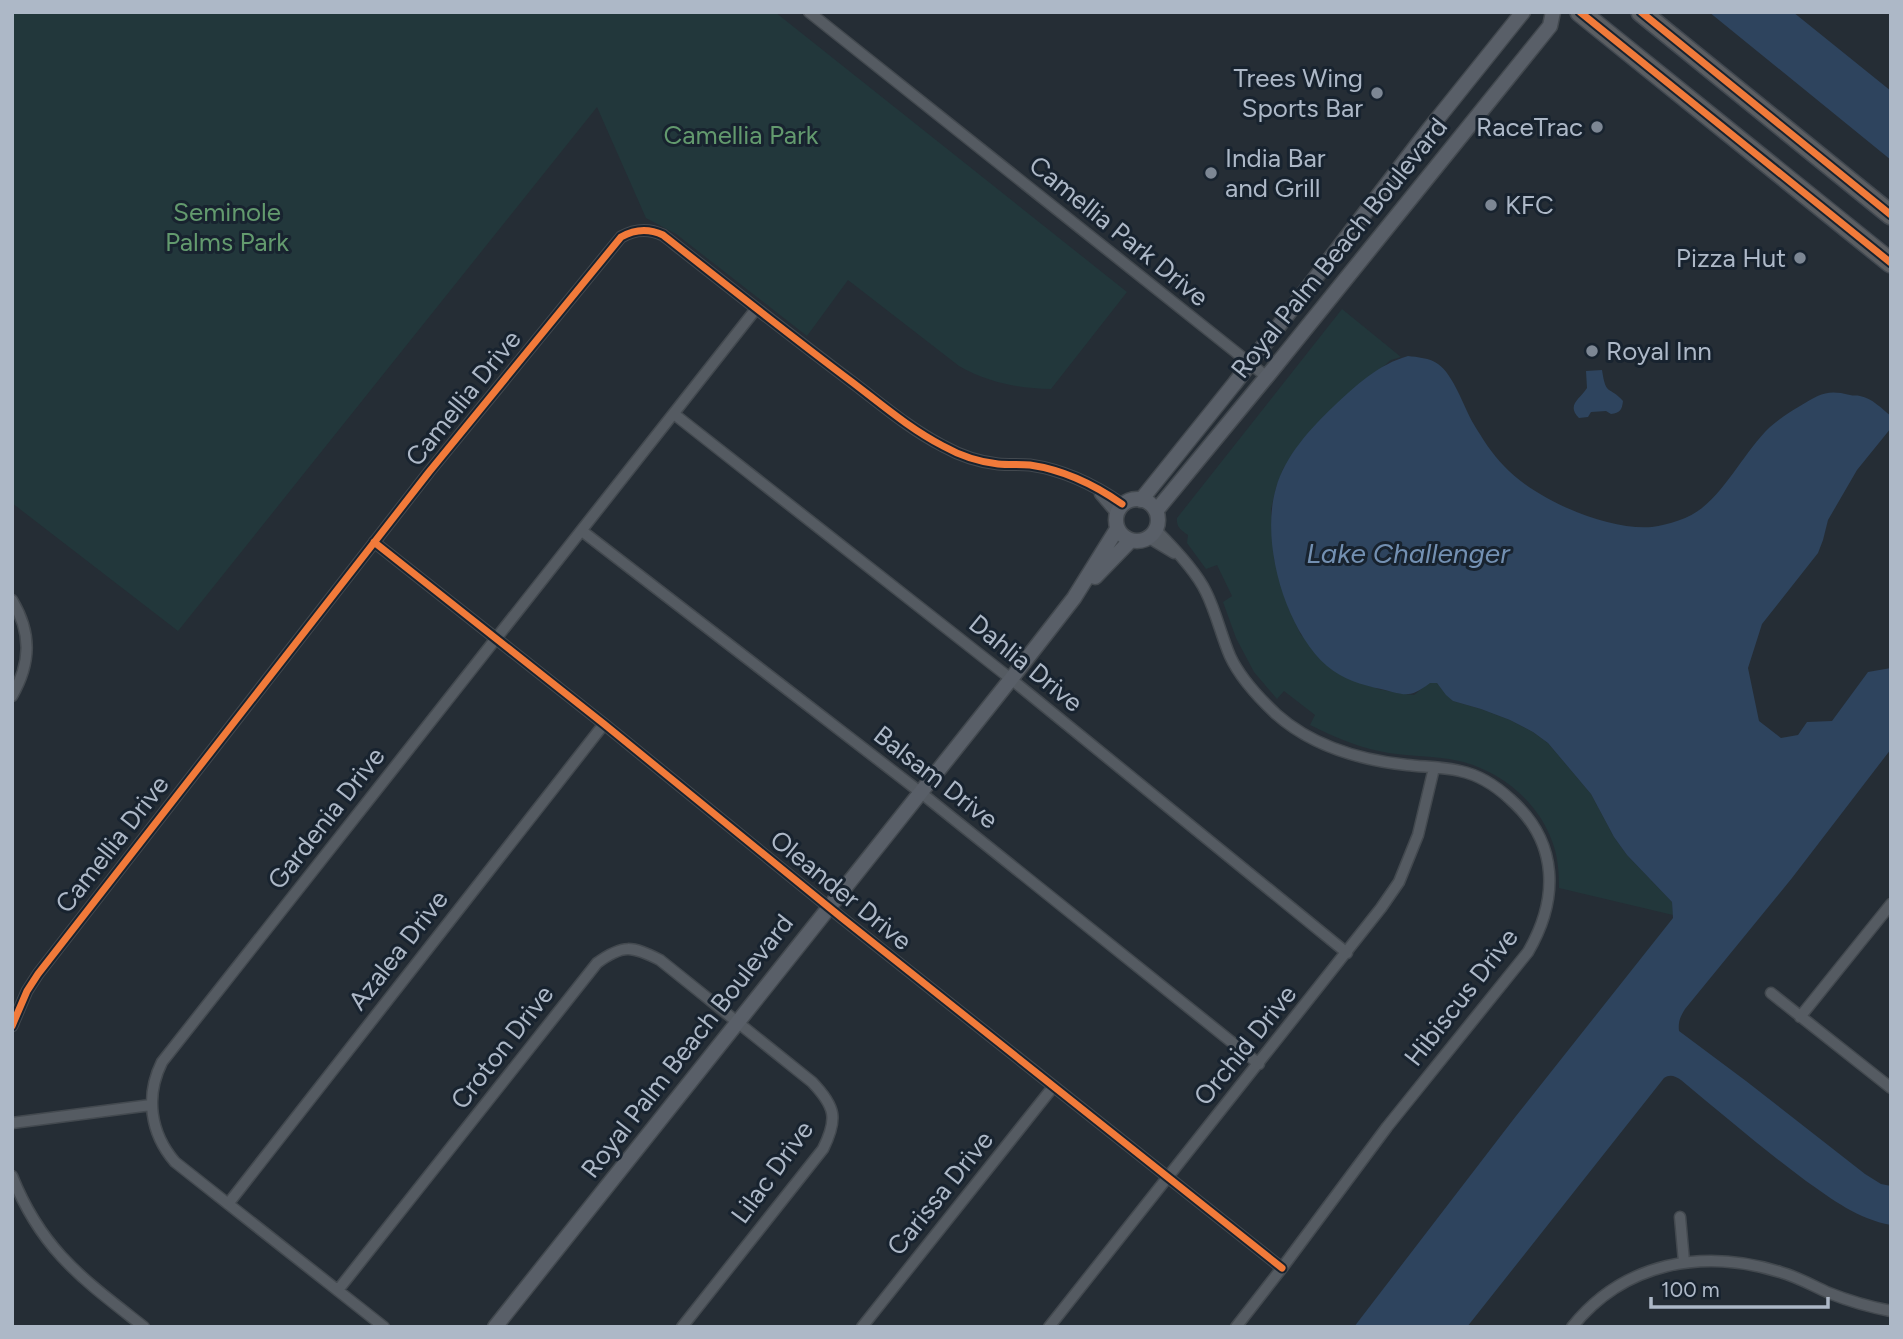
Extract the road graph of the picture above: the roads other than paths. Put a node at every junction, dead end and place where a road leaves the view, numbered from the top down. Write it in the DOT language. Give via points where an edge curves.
graph roads {
  1 [pos="809,12"];
  2 [pos="1523,12"];
  3 [pos="1553,12"];
  4 [pos="1580,12"];
  5 [pos="1641,12"];
  6 [pos="1891,215"];
  7 [pos="1891,263"];
  8 [pos="756,309"];
  9 [pos="1250,363"];
  10 [pos="1267,377"];
  11 [pos="674,414"];
  12 [pos="1141,499"];
  13 [pos="1156,511"];
  14 [pos="1119,516"];
  15 [pos="582,531"];
  16 [pos="1152,534"];
  17 [pos="1129,541"];
  18 [pos="374,542"];
  19 [pos="1074,598"];
  20 [pos="12,600"];
  21 [pos="496,639"];
  22 [pos="1011,680"];
  23 [pos="12,696"];
  24 [pos="604,724"];
  25 [pos="1434,768"];
  26 [pos="920,792"];
  27 [pos="828,907"];
  28 [pos="1889,908"];
  29 [pos="1347,953"];
  30 [pos="1770,993"];
  31 [pos="1800,1017"];
  32 [pos="737,1022"];
  33 [pos="12,1026"];
  34 [pos="1259,1064"];
  35 [pos="1053,1087"];
  36 [pos="1891,1088"];
  37 [pos="151,1105"];
  38 [pos="12,1123"];
  39 [pos="12,1176"];
  40 [pos="1168,1177"];
  41 [pos="228,1204"];
  42 [pos="1680,1217"];
  43 [pos="1684,1262"];
  44 [pos="1282,1268"];
  45 [pos="338,1290"];
  46 [pos="1891,1311"];
  47 [pos="144,1327"];
  48 [pos="384,1327"];
  49 [pos="495,1327"];
  50 [pos="681,1327"];
  51 [pos="862,1327"];
  52 [pos="1049,1327"];
  53 [pos="1236,1327"];
  54 [pos="1572,1327"];
  1 -- 9 [label="street, Camellia Park Drive"];
  2 -- 9 [label="street, Royal Palm Beach Boulevard"];
  3 -- 10 [label="street, Royal Palm Beach Boulevard" via="1550,26"];
  4 -- 7 [label="highway"];
  5 -- 6 [label="highway"];
  8 -- 11 [label="street, Gardenia Drive"];
  8 -- 14 [label="street, Camellia Drive" via="913,428 945,447 996,463 1070,475 1108,494"];
  8 -- 18 [label="street, Camellia Drive" via="663,235 637,230 621,237"];
  9 -- 10 [label="street, Camellia Park Drive"];
  9 -- 12 [label="street, Royal Palm Beach Boulevard"];
  10 -- 13 [label="street, Royal Palm Beach Boulevard"];
  11 -- 15 [label="street, Gardenia Drive"];
  11 -- 22 [label="street, Dahlia Drive"];
  12 -- 13 [label="street"];
  12 -- 14 [label="street" via="1131,499"];
  13 -- 16 [label="street" via="1158,522"];
  14 -- 17 [label="street" via="1123,537"];
  14 -- 19 [label="street, Royal Palm Beach Boulevard"];
  15 -- 21 [label="street, Gardenia Drive"];
  15 -- 26 [label="street, Balsam Drive"];
  16 -- 17 [label="street"];
  16 -- 25 [label="street, Hibiscus Drive" via="1177,554 1205,590 1231,659 1278,716 1340,752"];
  17 -- 19 [label="street, Royal Palm Beach Boulevard"];
  18 -- 21 [label="street, Oleander Drive"];
  18 -- 33 [label="street, Camellia Drive" via="38,974"];
  19 -- 22 [label="street, Royal Palm Beach Boulevard"];
  20 -- 23 [label="street" via="24,626 27,655"];
  21 -- 24 [label="street, Oleander Drive"];
  21 -- 37 [label="street, Gardenia Drive" via="162,1062"];
  22 -- 26 [label="street, Royal Palm Beach Boulevard"];
  22 -- 29 [label="street, Dahlia Drive"];
  24 -- 27 [label="street, Oleander Drive"];
  24 -- 41 [label="street, Azalea Drive"];
  25 -- 29 [label="street, Orchid Drive" via="1418,835 1399,882"];
  25 -- 44 [label="street, Hibiscus Drive" via="1482,779 1526,815 1548,863 1547,911 1528,952 1387,1127"];
  26 -- 27 [label="street, Royal Palm Beach Boulevard"];
  26 -- 34 [label="street, Balsam Drive"];
  27 -- 32 [label="street, Royal Palm Beach Boulevard"];
  27 -- 35 [label="street, Oleander Drive"];
  28 -- 31 [label="street"];
  29 -- 34 [label="street, Orchid Drive"];
  30 -- 31 [label="street"];
  31 -- 36 [label="street"];
  32 -- 45 [label="street, Croton Drive" via="660,960 640,950 611,953 597,963"];
  32 -- 49 [label="street, Royal Palm Beach Boulevard"];
  32 -- 50 [label="street, Lilac Drive" via="827,1097 833,1112 832,1131 823,1149"];
  34 -- 40 [label="street, Orchid Drive"];
  35 -- 40 [label="street, Oleander Drive"];
  35 -- 51 [label="street, Carissa Drive"];
  37 -- 38 [label="street"];
  37 -- 41 [label="street, Gardenia Drive" via="155,1129 169,1155"];
  39 -- 47 [label="street" via="38,1230 53,1248 79,1276"];
  40 -- 44 [label="street, Oleander Drive"];
  40 -- 52 [label="street, Orchid Drive"];
  41 -- 45 [label="street, Gardenia Drive"];
  42 -- 43 [label="street"];
  43 -- 46 [label="street" via="1756,1265 1853,1302"];
  43 -- 54 [label="street" via="1620,1284"];
  44 -- 53 [label="street, Hibiscus Drive"];
  45 -- 48 [label="street, Gardenia Drive"];
}
